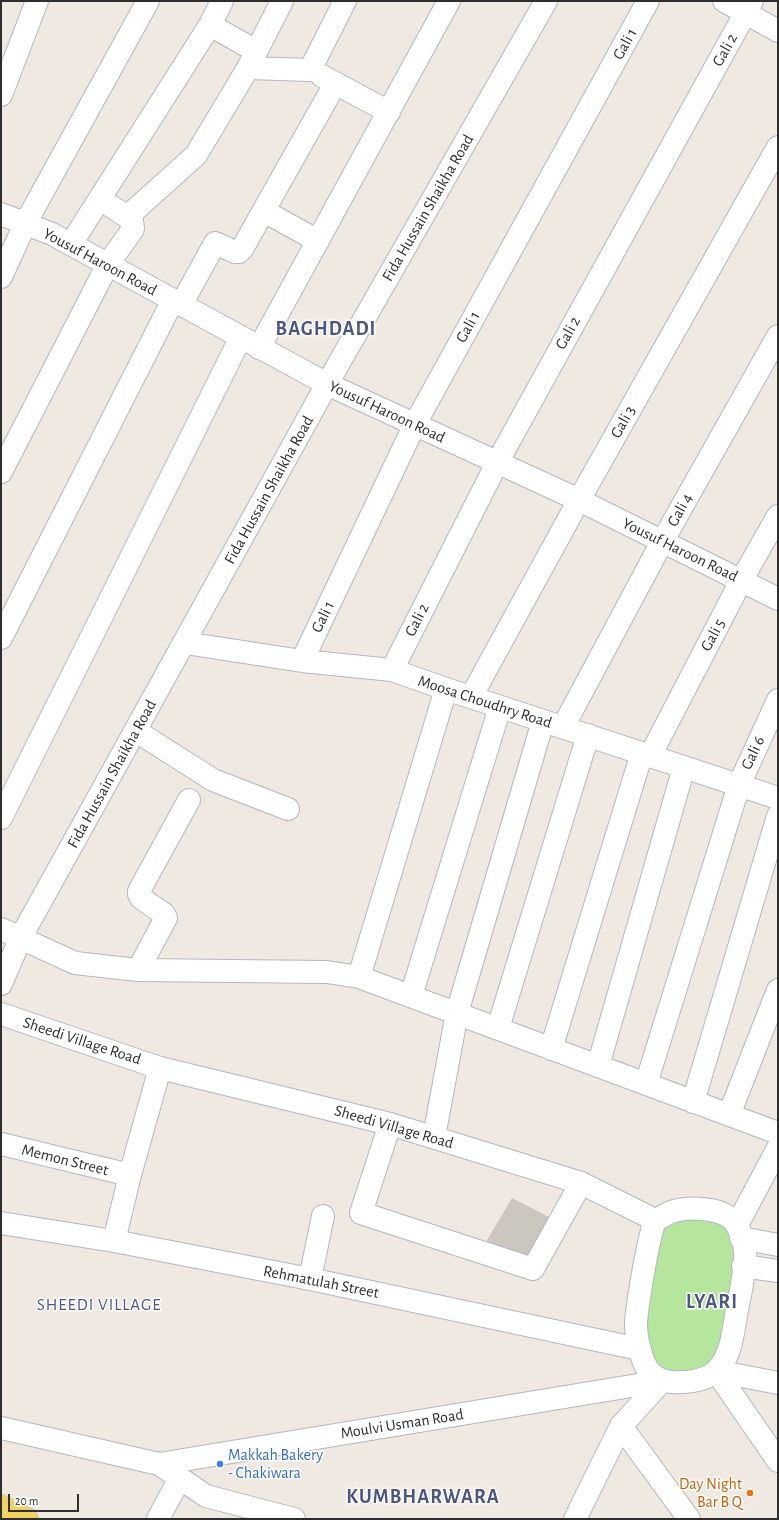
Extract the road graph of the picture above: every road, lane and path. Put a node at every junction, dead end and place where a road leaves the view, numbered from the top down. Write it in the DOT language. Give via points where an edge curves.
graph roads {
  1 [pos="37,1"];
  2 [pos="148,1"];
  3 [pos="222,1"];
  4 [pos="282,1"];
  5 [pos="345,1"];
  6 [pos="449,1"];
  7 [pos="546,1"];
  8 [pos="648,1"];
  9 [pos="724,1"];
  10 [pos="749,7"];
  11 [pos="210,25"];
  12 [pos="778,31"];
  13 [pos="252,59"];
  14 [pos="310,70"];
  15 [pos="335,84"];
  16 [pos="1,95"];
  17 [pos="389,112"];
  18 [pos="778,147"];
  19 [pos="100,198"];
  20 [pos="264,211"];
  21 [pos="1,214"];
  22 [pos="127,217"];
  23 [pos="25,224"];
  24 [pos="318,241"];
  25 [pos="71,244"];
  26 [pos="108,264"];
  27 [pos="1,277"];
  28 [pos="177,303"];
  29 [pos="778,336"];
  30 [pos="250,343"];
  31 [pos="327,384"];
  32 [pos="415,424"];
  33 [pos="497,463"];
  34 [pos="1,472"];
  35 [pos="579,500"];
  36 [pos="778,516"];
  37 [pos="662,542"];
  38 [pos="741,581"];
  39 [pos="778,599"];
  40 [pos="2,634"];
  41 [pos="185,643"];
  42 [pos="302,661"];
  43 [pos="392,670"];
  44 [pos="446,689"];
  45 [pos="471,697"];
  46 [pos="778,700"];
  47 [pos="500,707"];
  48 [pos="553,724"];
  49 [pos="136,731"];
  50 [pos="588,735"];
  51 [pos="646,754"];
  52 [pos="684,767"];
  53 [pos="739,784"];
  54 [pos="778,798"];
  55 [pos="189,800"];
  56 [pos="288,808"];
  57 [pos="3,809"];
  58 [pos="778,816"];
  59 [pos="1,929"];
  60 [pos="21,937"];
  61 [pos="138,970"];
  62 [pos="359,977"];
  63 [pos="1,984"];
  64 [pos="778,990"];
  65 [pos="410,996"];
  66 [pos="457,1013"];
  67 [pos="1,1014"];
  68 [pos="498,1028"];
  69 [pos="551,1049"];
  70 [pos="598,1066"];
  71 [pos="160,1068"];
  72 [pos="646,1084"];
  73 [pos="693,1102"];
  74 [pos="729,1115"];
  75 [pos="390,1124"];
  76 [pos="778,1133"];
  77 [pos="434,1137"];
  78 [pos="1,1144"];
  79 [pos="778,1148"];
  80 [pos="130,1176"];
  81 [pos="581,1183"];
  82 [pos="323,1216"];
  83 [pos="655,1220"];
  84 [pos="1,1223"];
  85 [pos="739,1231"];
  86 [pos="114,1241"];
  87 [pos="778,1245"];
  88 [pos="743,1266"];
  89 [pos="778,1271"];
  90 [pos="310,1279"];
  91 [pos="639,1349"];
  92 [pos="716,1371"];
  93 [pos="662,1381"];
  94 [pos="778,1383"];
  95 [pos="621,1426"];
  96 [pos="1,1428"];
  97 [pos="778,1461"];
  98 [pos="159,1464"];
  99 [pos="180,1478"];
  100 [pos="1,1506"];
  101 [pos="27,1519"];
  102 [pos="158,1519"];
  103 [pos="294,1519"];
  104 [pos="575,1519"];
  105 [pos="689,1519"];
  1 -- 16 [label="street"];
  2 -- 23 [label="street"];
  3 -- 11 [label="street"];
  4 -- 13 [label="street"];
  5 -- 14 [label="street"];
  6 -- 17 [label="street"];
  7 -- 31 [label="street, Fida Hussain Shaikha Road"];
  8 -- 32 [label="street, Gali 1"];
  9 -- 10 [label="street"];
  10 -- 12 [label="street"];
  10 -- 33 [label="street, Gali 2"];
  11 -- 13 [label="street"];
  11 -- 19 [label="street"];
  13 -- 14 [label="street"];
  13 -- 22 [label="street" via="196,155"];
  14 -- 15 [label="street"];
  15 -- 17 [label="street"];
  15 -- 20 [label="street"];
  17 -- 24 [label="street"];
  18 -- 35 [label="street, Gali 3"];
  19 -- 22 [label="street"];
  19 -- 25 [label="street"];
  20 -- 24 [label="street"];
  20 -- 28 [label="street" via="242,250 235,252 218,244 214,245"];
  21 -- 23 [label="street, Yousuf Haroon Road"];
  22 -- 26 [label="street" via="132,220 133,229"];
  23 -- 25 [label="street, Yousuf Haroon Road"];
  23 -- 27 [label="street"];
  24 -- 30 [label="street"];
  25 -- 26 [label="street, Yousuf Haroon Road"];
  26 -- 28 [label="street, Yousuf Haroon Road"];
  26 -- 34 [label="street"];
  28 -- 30 [label="street, Yousuf Haroon Road"];
  28 -- 40 [label="street"];
  29 -- 37 [label="street, Gali 4"];
  30 -- 31 [label="street, Yousuf Haroon Road"];
  30 -- 57 [label="street"];
  31 -- 32 [label="street, Yousuf Haroon Road"];
  31 -- 41 [label="street, Fida Hussain Shaikha Road"];
  32 -- 33 [label="street, Yousuf Haroon Road"];
  32 -- 42 [label="street, Gali 1"];
  33 -- 35 [label="street, Yousuf Haroon Road"];
  33 -- 43 [label="street, Gali 2"];
  35 -- 37 [label="street, Yousuf Haroon Road"];
  35 -- 45 [label="street, Gali 3"];
  36 -- 38 [label="street, Gali 5"];
  37 -- 38 [label="street, Yousuf Haroon Road"];
  37 -- 48 [label="street, Gali 4"];
  38 -- 39 [label="street, Yousuf Haroon Road"];
  38 -- 51 [label="street, Gali 5"];
  41 -- 42 [label="street, Moosa Choudhry Road"];
  41 -- 49 [label="street, Fida Hussain Shaikha Road"];
  42 -- 43 [label="street, Moosa Choudhry Road"];
  43 -- 44 [label="street, Moosa Choudhry Road"];
  44 -- 45 [label="street, Moosa Choudhry Road"];
  44 -- 62 [label="street"];
  45 -- 47 [label="street, Moosa Choudhry Road"];
  46 -- 53 [label="street, Gali 6"];
  47 -- 48 [label="street, Moosa Choudhry Road"];
  47 -- 65 [label="street"];
  48 -- 50 [label="street, Moosa Choudhry Road"];
  48 -- 66 [label="street, Gali 4"];
  49 -- 56 [label="street" via="213,780"];
  49 -- 60 [label="street, Fida Hussain Shaikha Road"];
  50 -- 51 [label="street, Moosa Choudhry Road"];
  50 -- 68 [label="street"];
  51 -- 52 [label="street, Moosa Choudhry Road"];
  51 -- 69 [label="street, Gali 5"];
  52 -- 53 [label="street, Moosa Choudhry Road"];
  52 -- 70 [label="street"];
  53 -- 54 [label="street, Moosa Choudhry Road"];
  53 -- 72 [label="street, Gali 6"];
  55 -- 61 [label="street" via="139,891 141,898 166,918"];
  58 -- 73 [label="street"];
  59 -- 60 [label="street"];
  60 -- 61 [label="street" via="75,962"];
  60 -- 63 [label="street, Fida Hussain Shaikha Road"];
  61 -- 62 [label="street" via="327,972"];
  62 -- 65 [label="street"];
  64 -- 74 [label="street"];
  65 -- 66 [label="street"];
  66 -- 68 [label="street"];
  66 -- 77 [label="street, Gali 4"];
  67 -- 71 [label="street, Sheedi Village Road"];
  68 -- 69 [label="street"];
  69 -- 70 [label="street"];
  70 -- 72 [label="street"];
  71 -- 75 [label="street, Sheedi Village Road"];
  71 -- 80 [label="street"];
  72 -- 73 [label="street"];
  73 -- 74 [label="street"];
  74 -- 76 [label="street"];
  75 -- 77 [label="street, Sheedi Village Road"];
  75 -- 81 [label="street" via="360,1213 533,1269"];
  77 -- 81 [label="street, Sheedi Village Road"];
  78 -- 80 [label="street, Memon Street"];
  79 -- 85 [label="street"];
  80 -- 86 [label="street"];
  81 -- 83 [label="street, Sheedi Village Road"];
  82 -- 90 [label="street"];
  83 -- 85 [label="street" via="671,1212 698,1208 720,1213 732,1220"];
  83 -- 91 [label="street" via="636,1323"];
  84 -- 86 [label="street, Rehmatulah Street"];
  85 -- 87 [label="street"];
  85 -- 88 [label="street" via="745,1250"];
  86 -- 90 [label="street, Rehmatulah Street"];
  88 -- 89 [label="street"];
  88 -- 92 [label="street" via="732,1340 727,1356"];
  90 -- 91 [label="street, Rehmatulah Street"];
  91 -- 93 [label="street" via="651,1374"];
  92 -- 93 [label="street, Moulvi Usman Road" via="706,1378 694,1381"];
  92 -- 94 [label="street"];
  92 -- 97 [label="street"];
  93 -- 95 [label="street"];
  93 -- 98 [label="street, Moulvi Usman Road"];
  95 -- 104 [label="street"];
  95 -- 105 [label="street"];
  96 -- 98 [label="street, Moulvi Usman Road"];
  98 -- 99 [label="street"];
  99 -- 102 [label="street"];
  99 -- 103 [label="street" via="206,1496"];
  100 -- 101 [label="main road"];
}
